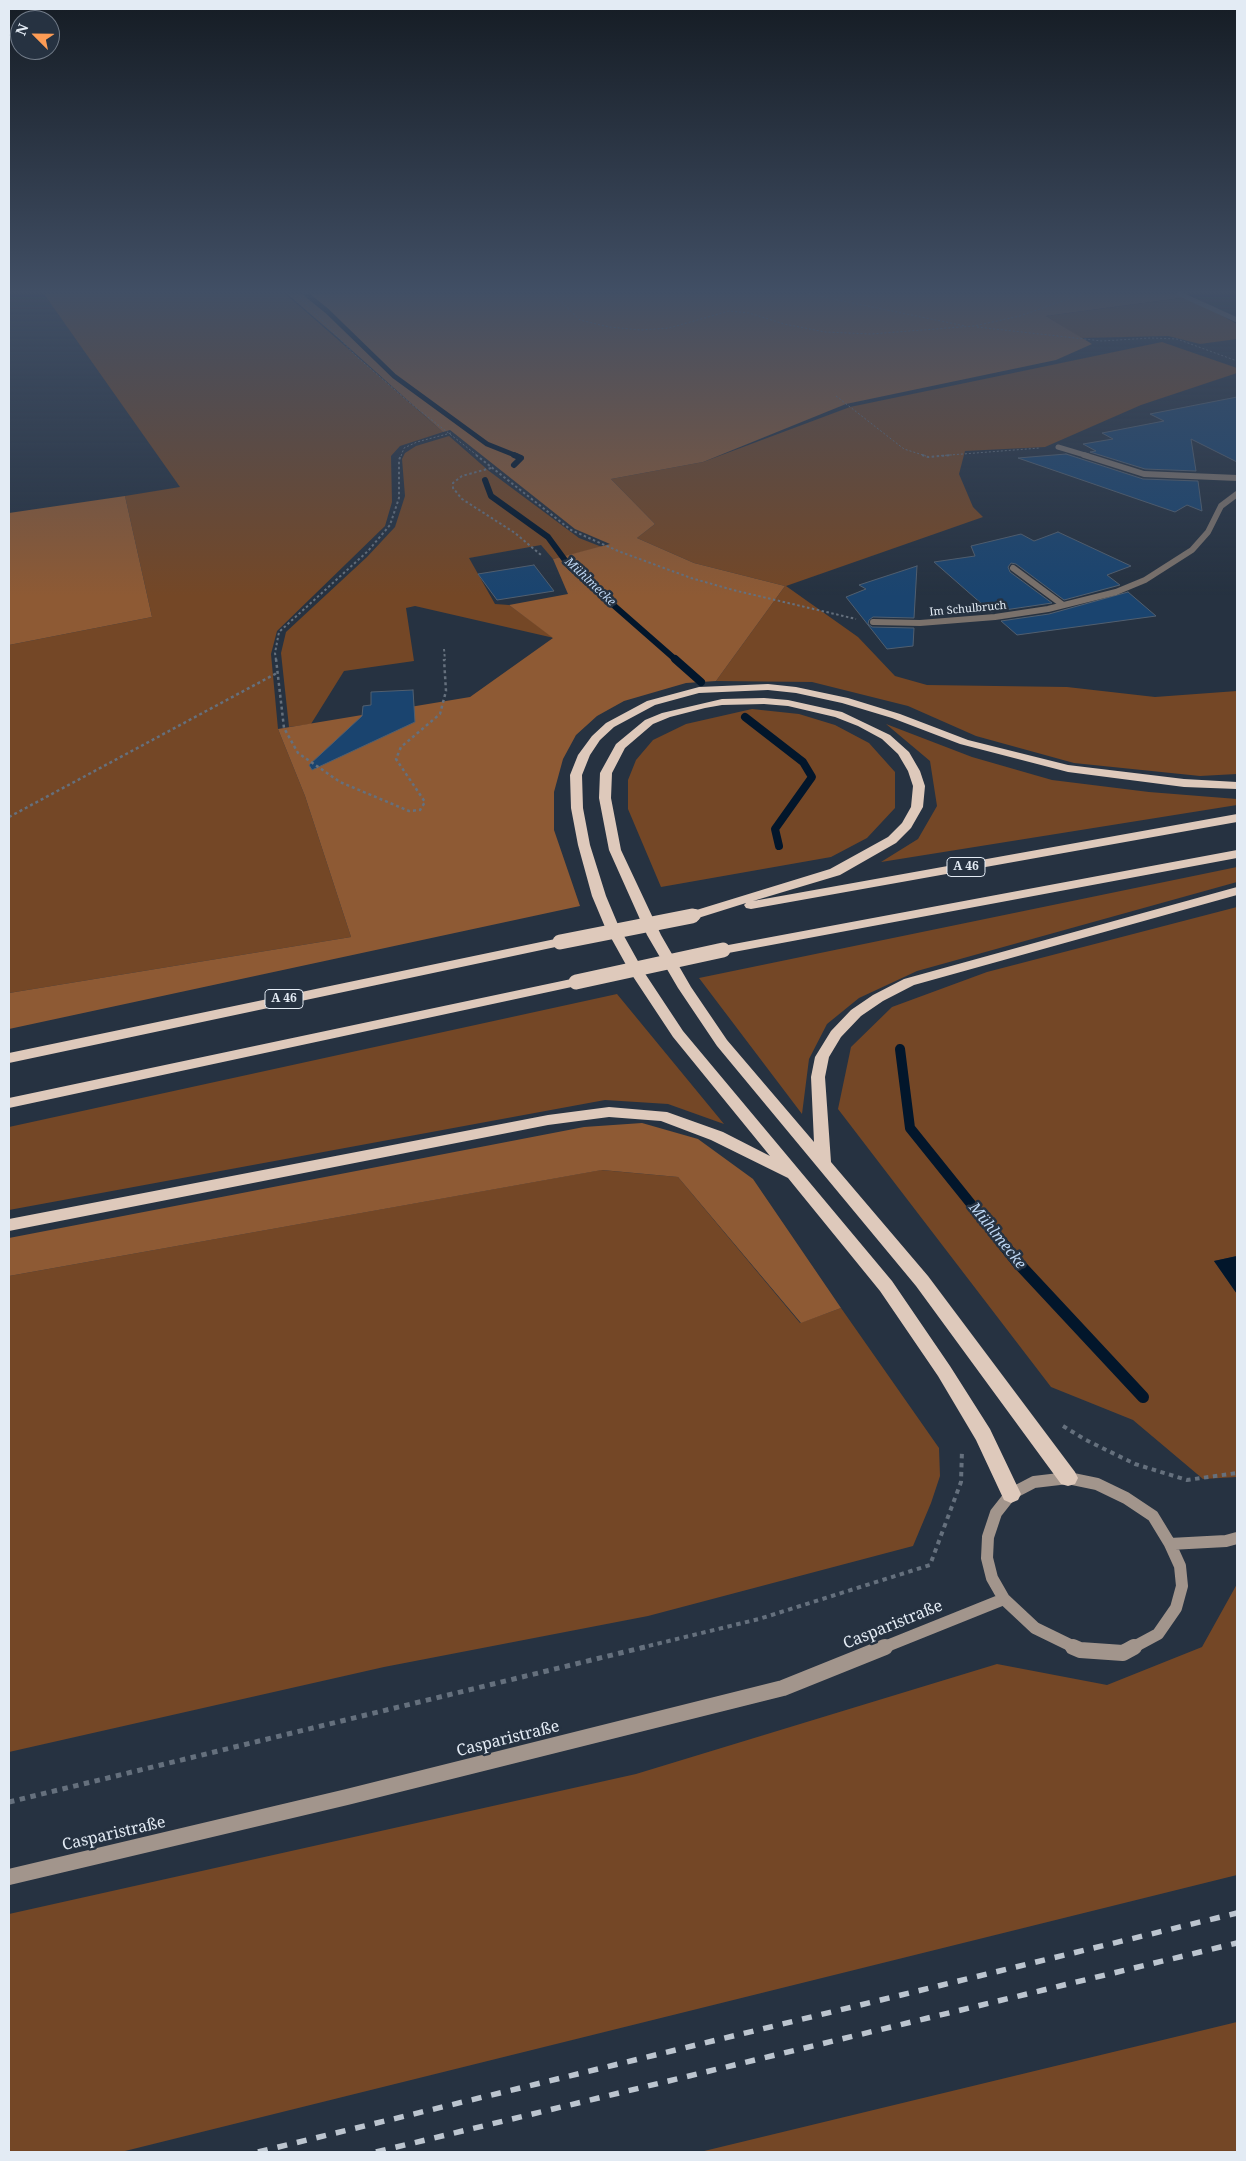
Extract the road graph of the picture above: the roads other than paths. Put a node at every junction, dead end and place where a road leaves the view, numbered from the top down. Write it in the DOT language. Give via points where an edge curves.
graph roads {
  1 [pos="1058,447"];
  2 [pos="1237,478"];
  3 [pos="1237,494"];
  4 [pos="1013,568"];
  5 [pos="1063,605"];
  6 [pos="873,622"];
  7 [pos="1237,785"];
  8 [pos="1237,818"];
  9 [pos="1237,854"];
  10 [pos="1237,891"];
  11 [pos="695,915"];
  12 [pos="9,1058"];
  13 [pos="9,1103"];
  14 [pos="823,1162"];
  15 [pos="796,1176"];
  16 [pos="9,1226"];
  17 [pos="1068,1478"];
  18 [pos="1011,1494"];
  19 [pos="1237,1538"];
  20 [pos="1170,1544"];
  21 [pos="1004,1599"];
  22 [pos="9,1876"];
  1 -- 2 [label="street" via="1144,474"];
  3 -- 5 [label="street, Im Schulbruch" via="1220,506 1208,532 1192,550 1166,567 1116,592"];
  4 -- 5 [label="street"];
  5 -- 6 [label="street, Im Schulbruch" via="995,617 920,623"];
  7 -- 15 [label="highway" via="1147,780 1060,767 964,742 864,706 796,690 748,687 699,690 651,703 610,725 584,755 576,774 577,808 599,896 637,972 678,1034"];
  8 -- 11 [label="highway, A 46"];
  9 -- 13 [label="highway, bridge" via="723,950"];
  10 -- 14 [label="highway" via="909,982 878,998 836,1034 822,1057 818,1077"];
  11 -- 12 [label="highway, A 46, bridge"];
  11 -- 14 [label="highway" via="835,872 892,840 907,825 917,807 919,786 903,752 886,737 838,714 788,703 729,702 704,704 649,722 620,746 606,772 605,798 615,850 654,936 722,1043"];
  14 -- 17 [label="highway" via="922,1282"];
  15 -- 16 [label="highway" via="687,1124 662,1116 609,1112 548,1120"];
  15 -- 18 [label="highway" via="886,1286 944,1371 983,1435"];
  17 -- 18 [label="main road" via="1034,1482"];
  17 -- 20 [label="main road" via="1097,1484 1126,1498 1153,1516"];
  18 -- 21 [label="main road" via="996,1513 988,1537 987,1558 992,1578"];
  19 -- 20 [label="main road"];
  20 -- 21 [label="main road" via="1180,1566 1182,1586 1176,1608 1158,1634 1123,1653 1080,1650 1035,1628"];
  21 -- 22 [label="main road, Casparistraße" via="782,1688 347,1797"];
}
